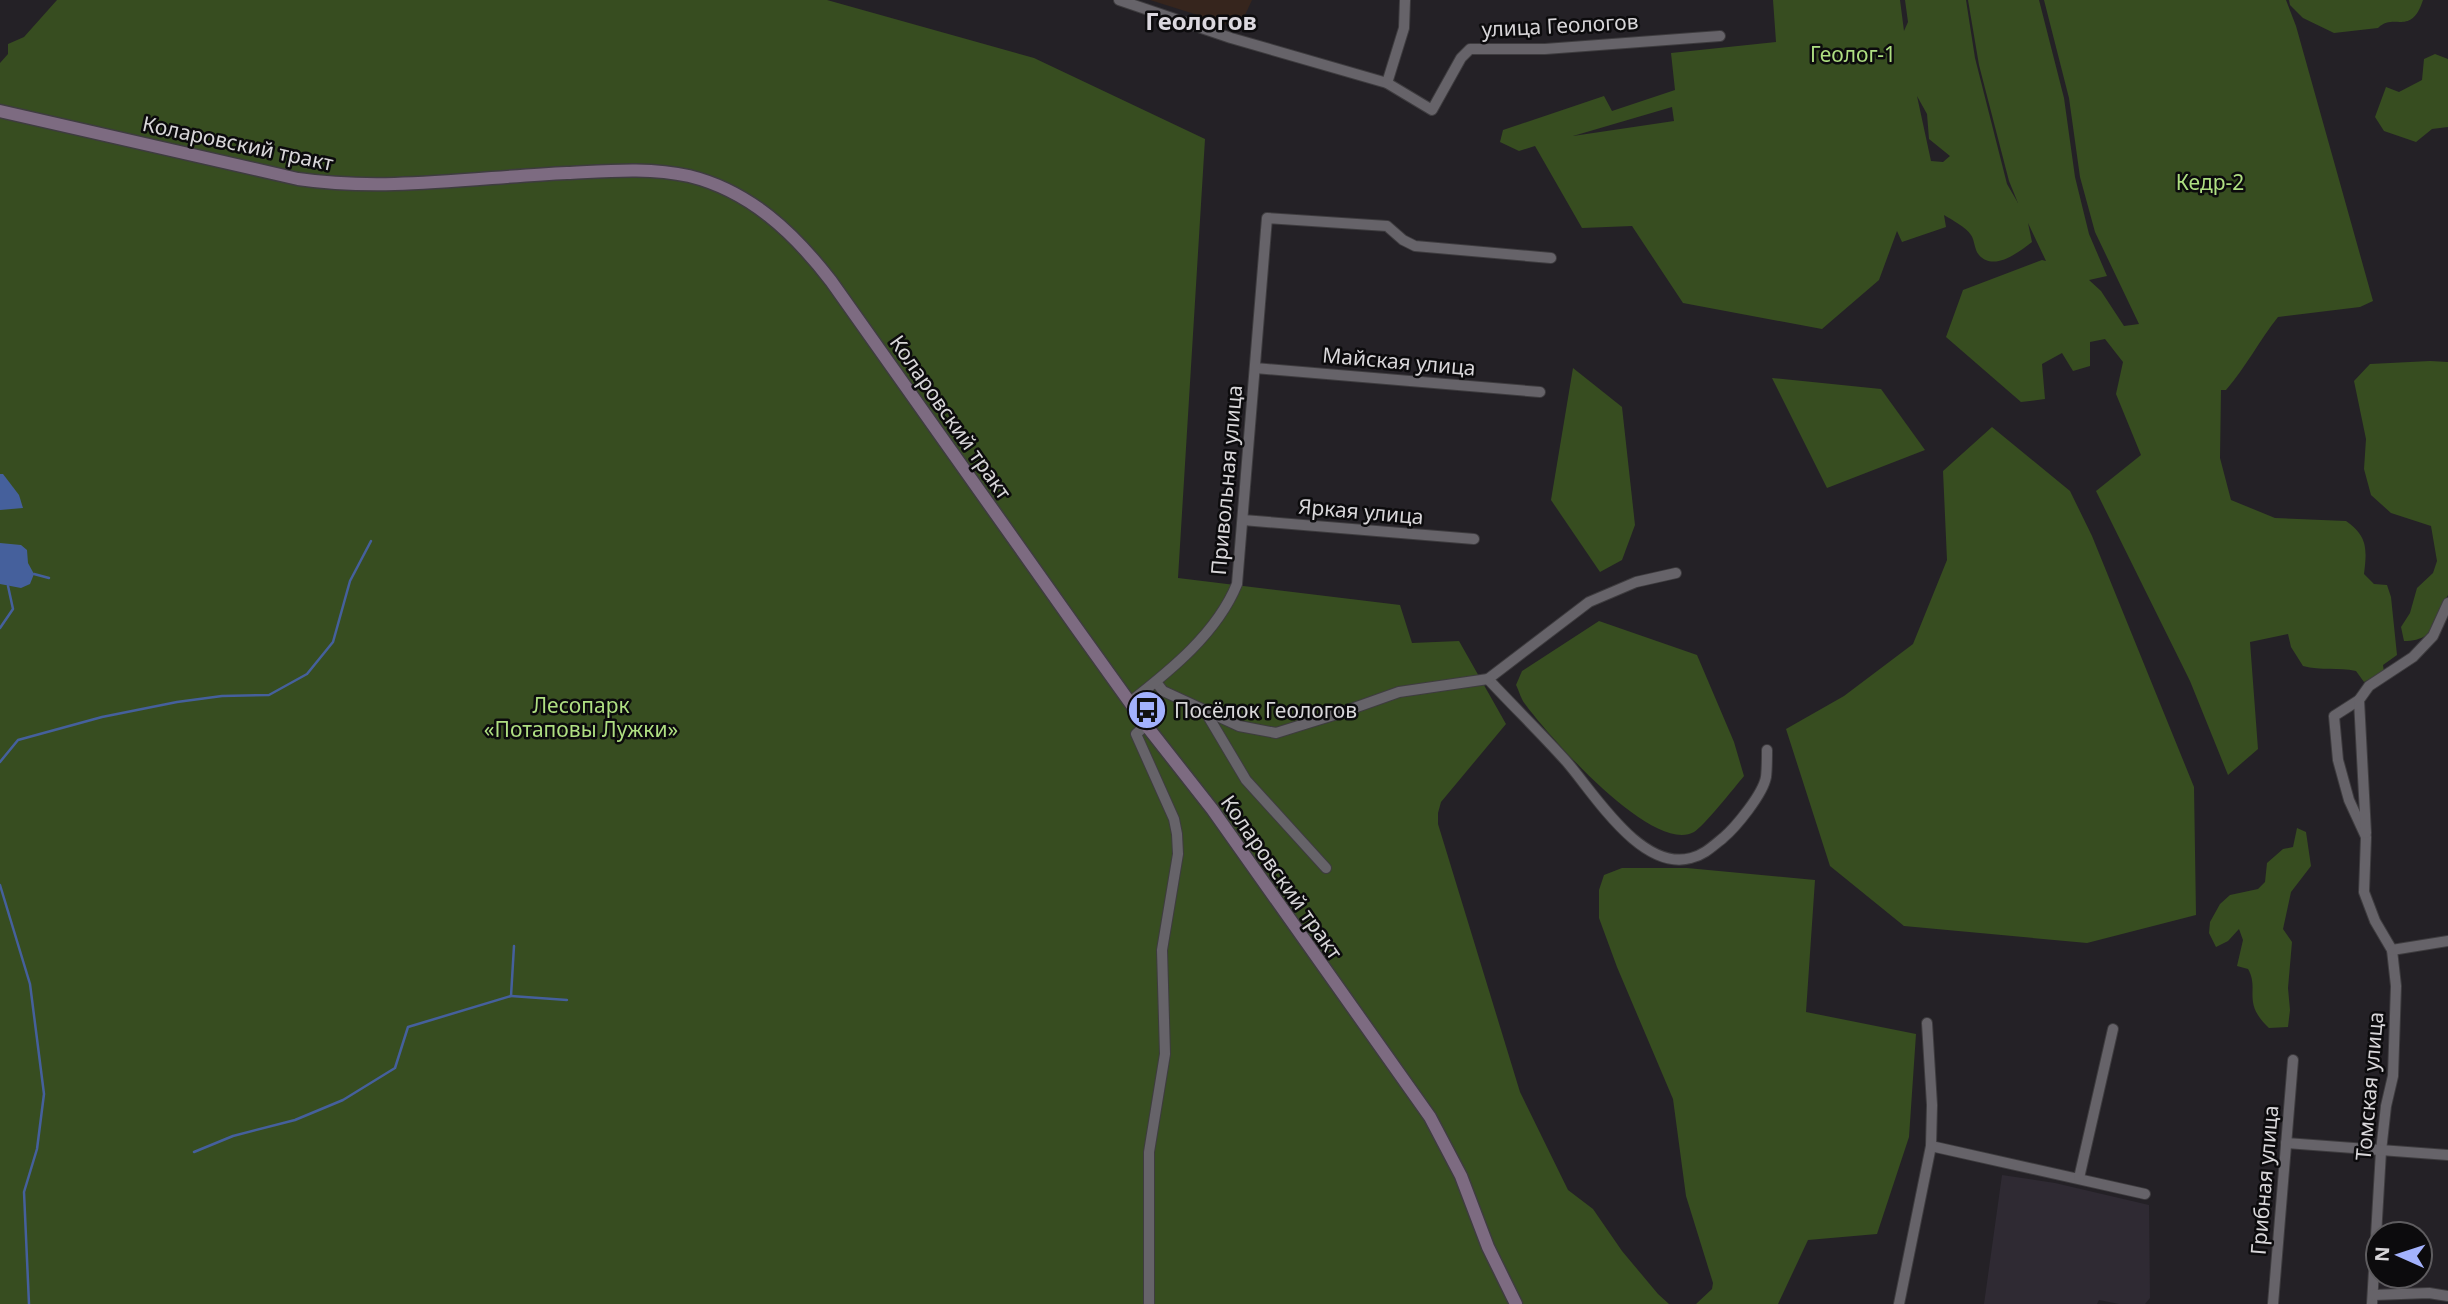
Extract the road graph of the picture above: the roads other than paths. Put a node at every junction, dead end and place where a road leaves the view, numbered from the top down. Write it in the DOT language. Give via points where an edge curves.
graph roads {
  1 [pos="1119,0"];
  2 [pos="1405,0"];
  3 [pos="1720,36"];
  4 [pos="1387,83"];
  5 [pos="1,111"];
  6 [pos="1551,258"];
  7 [pos="1255,368"];
  8 [pos="1540,392"];
  9 [pos="1243,520"];
  10 [pos="1474,539"];
  11 [pos="1676,573"];
  12 [pos="2448,603"];
  13 [pos="1488,679"];
  14 [pos="1156,682"];
  15 [pos="2359,700"];
  16 [pos="1130,702"];
  17 [pos="1205,710"];
  18 [pos="1146,725"];
  19 [pos="1767,750"];
  20 [pos="2366,837"];
  21 [pos="1326,868"];
  22 [pos="2448,941"];
  23 [pos="2392,950"];
  24 [pos="1927,1023"];
  25 [pos="2113,1029"];
  26 [pos="2293,1060"];
  27 [pos="2286,1143"];
  28 [pos="1931,1146"];
  29 [pos="2381,1151"];
  30 [pos="2448,1155"];
  31 [pos="2079,1178"];
  32 [pos="2145,1195"];
  33 [pos="2448,1296"];
  34 [pos="2373,1300"];
  35 [pos="1149,1304"];
  36 [pos="1516,1304"];
  37 [pos="1899,1304"];
  38 [pos="2273,1304"];
  1 -- 4 [label="street, улица Геологов"];
  2 -- 4 [label="street" via="1404,28"];
  3 -- 4 [label="street, улица Геологов" via="1545,49 1471,49 1461,58 1432,110"];
  5 -- 16 [label="street, Коларовский тракт" via="338,185 644,170 689,176 722,188 781,223 811,255"];
  6 -- 7 [label="street, Привольная улица" via="1415,246 1387,226 1267,218"];
  7 -- 8 [label="street, Майская улица"];
  7 -- 9 [label="street, Привольная улица"];
  9 -- 10 [label="street, Яркая улица"];
  9 -- 14 [label="street, Привольная улица" via="1237,584 1229,603 1173,669"];
  11 -- 13 [label="street" via="1589,602"];
  12 -- 15 [label="street" via="2433,636 2413,657 2369,686"];
  13 -- 17 [label="street" via="1399,692 1276,733 1239,726"];
  13 -- 19 [label="street" via="1625,833 1644,849 1668,858 1689,859 1728,834 1766,780"];
  14 -- 16 [label="street, Привольная улица"];
  14 -- 17 [label="street" via="1163,691"];
  15 -- 20 [label="street"];
  15 -- 20 [label="street, Томская улица" via="2334,716 2338,760"];
  16 -- 18 [label="street, Коларовский тракт"];
  17 -- 21 [label="street" via="1246,780"];
  18 -- 35 [label="street" via="1136,734 1174,819 1178,854 1161,950 1165,1054 1149,1152"];
  18 -- 36 [label="street, Коларовский тракт" via="1212,809 1430,1117 1461,1176"];
  20 -- 23 [label="street, Томская улица" via="2364,892"];
  22 -- 23 [label="street"];
  23 -- 29 [label="street, Томская улица" via="2396,1029"];
  24 -- 28 [label="street"];
  25 -- 31 [label="street"];
  26 -- 27 [label="street, Грибная улица"];
  27 -- 29 [label="street"];
  27 -- 38 [label="street, Грибная улица"];
  28 -- 31 [label="street"];
  28 -- 37 [label="street"];
  29 -- 30 [label="street"];
  29 -- 34 [label="street, Томская улица"];
  31 -- 32 [label="street"];
  33 -- 34 [label="street" via="2430,1293"];
}
